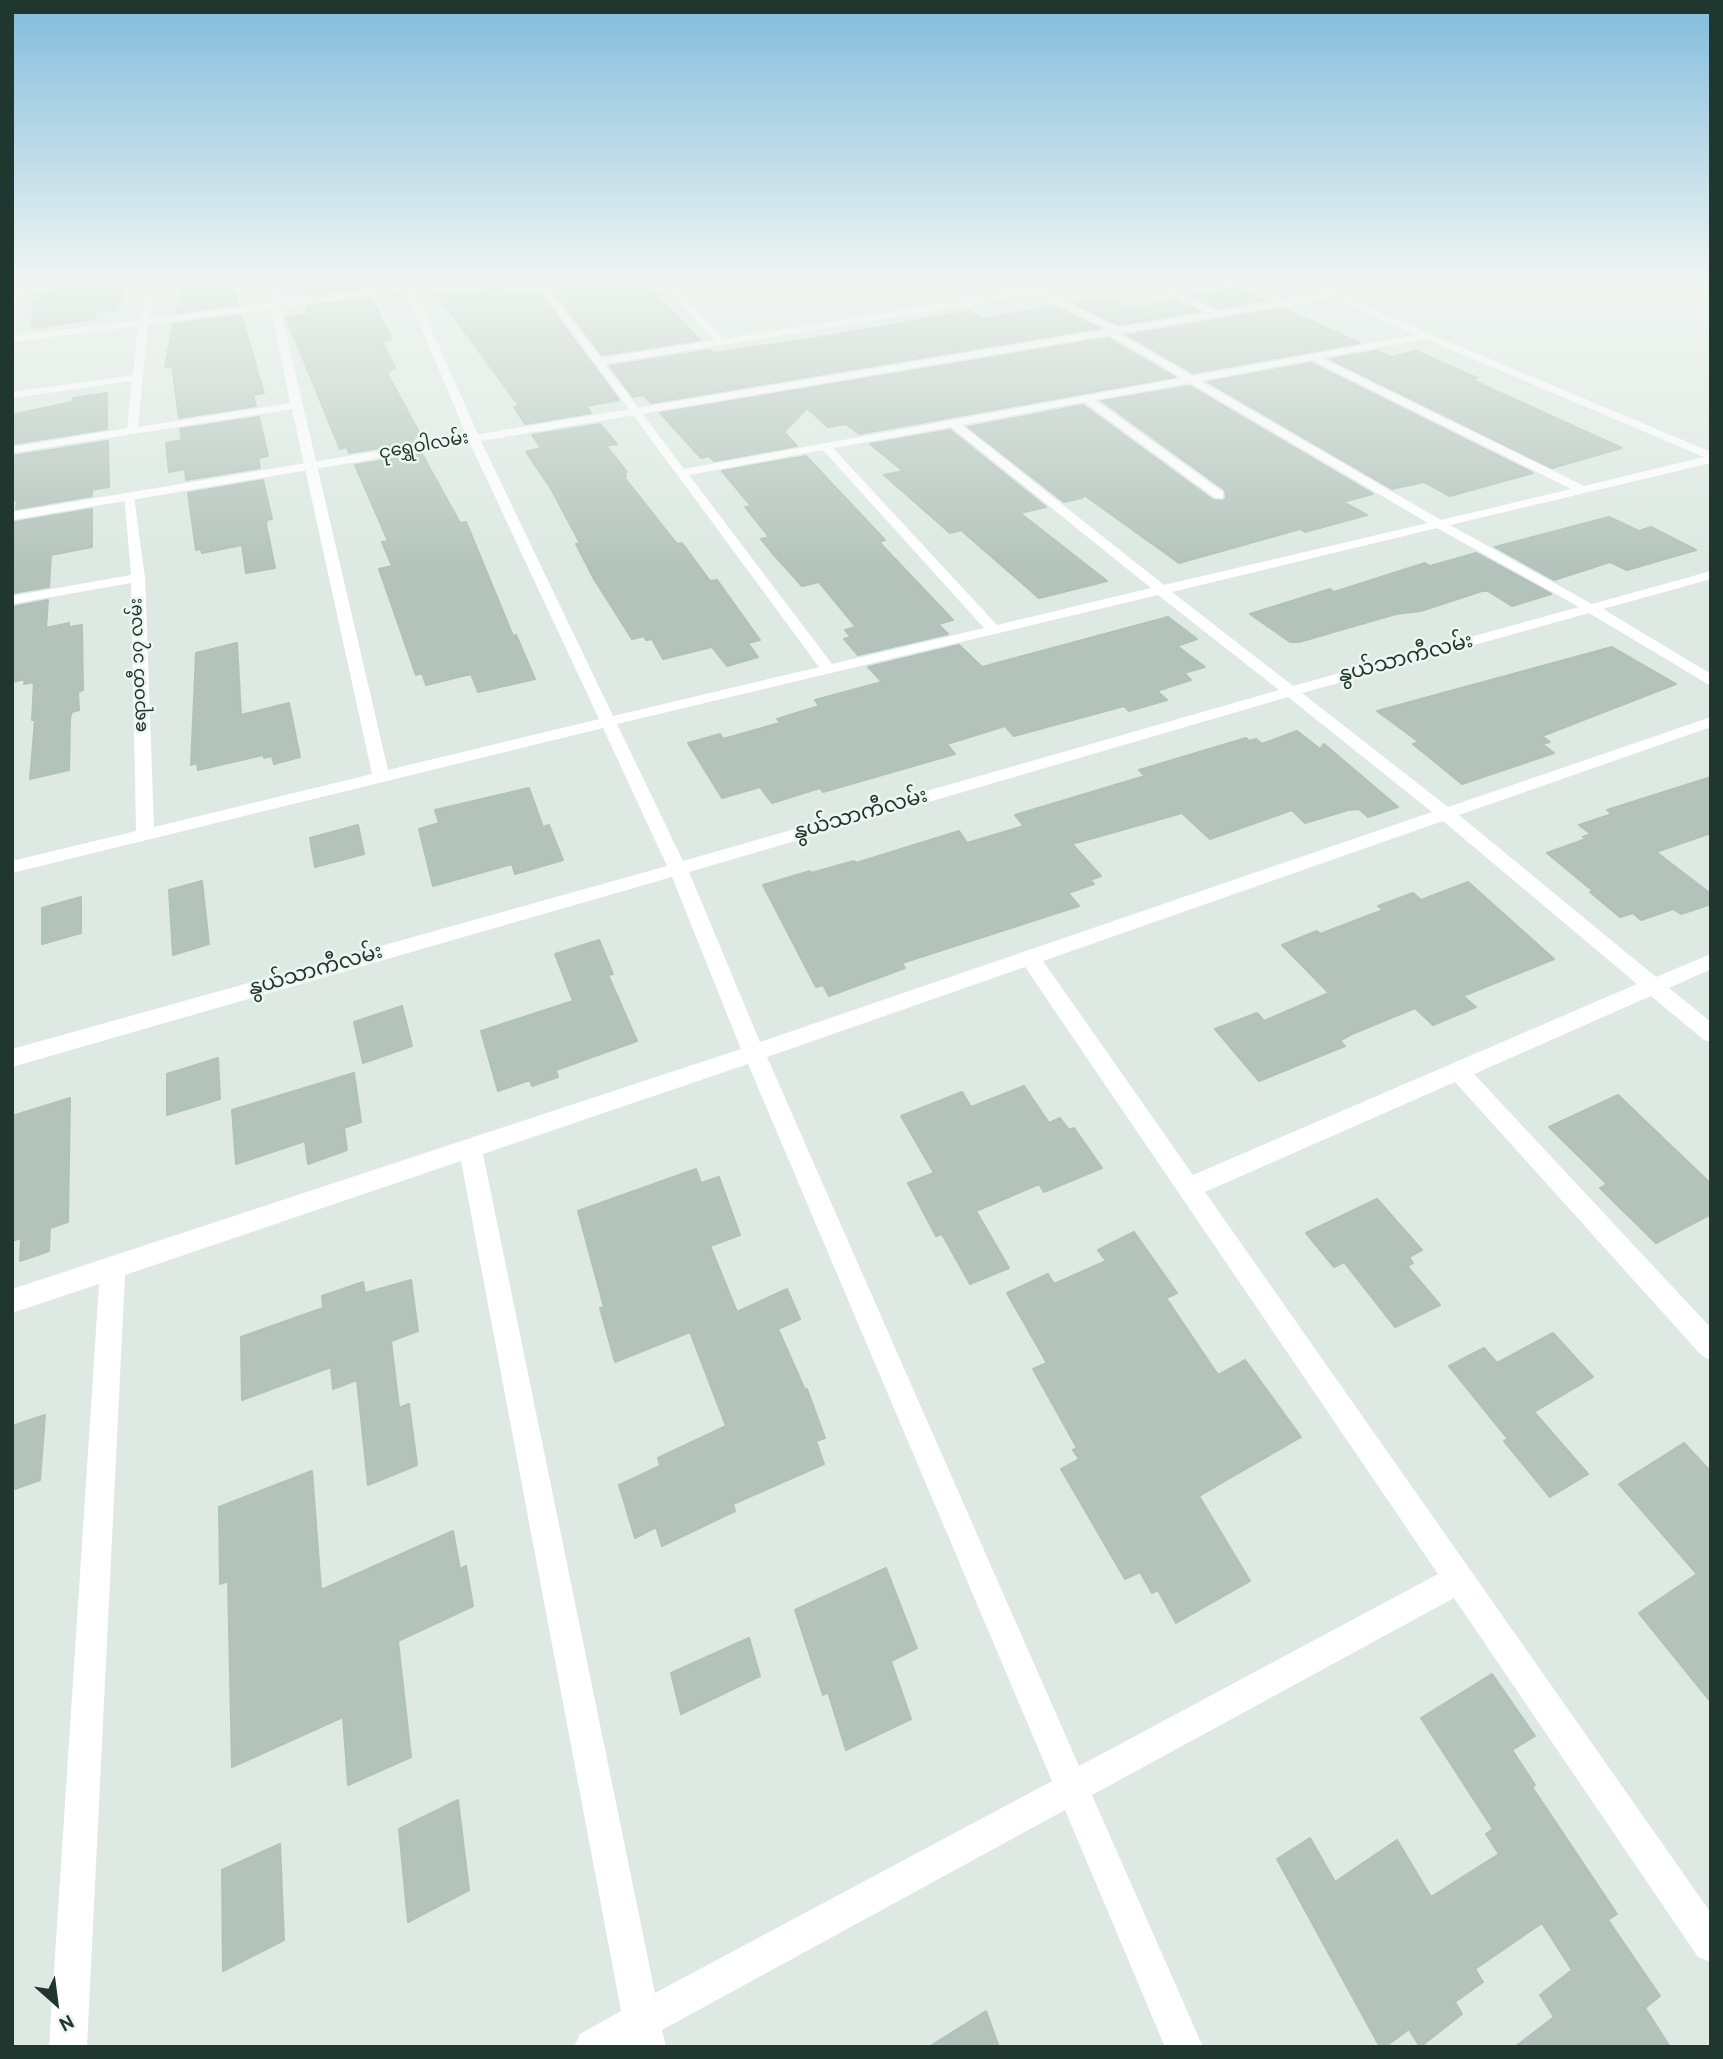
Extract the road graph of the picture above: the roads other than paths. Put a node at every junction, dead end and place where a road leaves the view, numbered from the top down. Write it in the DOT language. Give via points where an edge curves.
graph roads {
  1 [pos="129,378"];
  2 [pos="137,378"];
  3 [pos="290,378"];
  4 [pos="447,378"];
  5 [pos="609,378"];
  6 [pos="835,378"];
  7 [pos="1185,378"];
  8 [pos="1198,378"];
  9 [pos="1355,378"];
  10 [pos="1527,378"];
  11 [pos="1188,380"];
  12 [pos="12,395"];
  13 [pos="1085,398"];
  14 [pos="296,405"];
  15 [pos="634,412"];
  16 [pos="953,423"];
  17 [pos="132,431"];
  18 [pos="474,439"];
  19 [pos="825,446"];
  20 [pos="12,450"];
  21 [pos="1711,458"];
  22 [pos="309,466"];
  23 [pos="680,473"];
  24 [pos="1583,490"];
  25 [pos="1219,495"];
  26 [pos="128,496"];
  27 [pos="12,516"];
  28 [pos="1439,524"];
  29 [pos="1711,575"];
  30 [pos="138,578"];
  31 [pos="1161,590"];
  32 [pos="12,600"];
  33 [pos="1592,609"];
  34 [pos="994,630"];
  35 [pos="828,669"];
  36 [pos="1711,681"];
  37 [pos="1289,692"];
  38 [pos="607,722"];
  39 [pos="1711,722"];
  40 [pos="382,777"];
  41 [pos="1446,814"];
  42 [pos="145,835"];
  43 [pos="12,867"];
  44 [pos="678,869"];
  45 [pos="1030,958"];
  46 [pos="1711,961"];
  47 [pos="1654,985"];
  48 [pos="1711,1034"];
  49 [pos="754,1053"];
  50 [pos="12,1058"];
  51 [pos="1458,1071"];
  52 [pos="470,1148"];
  53 [pos="1189,1188"];
  54 [pos="113,1267"];
  55 [pos="12,1301"];
  56 [pos="1711,1347"];
  57 [pos="1459,1579"];
  58 [pos="1073,1789"];
  59 [pos="1711,1944"];
  60 [pos="645,2034"];
  61 [pos="68,2047"];
  62 [pos="593,2047"];
  63 [pos="1184,2047"];
  1 -- 12 [label="street"];
  2 -- 17 [label="street"];
  3 -- 14 [label="street"];
  4 -- 18 [label="street"];
  5 -- 15 [label="street"];
  6 -- 15 [label="street, ငုရွှေဝါလမ်း"];
  7 -- 11 [label="street"];
  8 -- 11 [label="street"];
  9 -- 24 [label="street"];
  10 -- 21 [label="street"];
  11 -- 13 [label="street"];
  11 -- 28 [label="street"];
  13 -- 16 [label="street"];
  13 -- 25 [label="street"];
  14 -- 17 [label="street"];
  14 -- 22 [label="street"];
  15 -- 18 [label="street, ငုရွှေဝါလမ်း"];
  15 -- 23 [label="street"];
  16 -- 19 [label="street"];
  16 -- 31 [label="street"];
  17 -- 20 [label="street"];
  18 -- 22 [label="street, ငုရွှေဝါလမ်း"];
  18 -- 38 [label="street"];
  19 -- 23 [label="street"];
  19 -- 34 [label="street"];
  21 -- 24 [label="street"];
  22 -- 26 [label="street, ငုရွှေဝါလမ်း"];
  22 -- 40 [label="street"];
  23 -- 35 [label="street"];
  24 -- 28 [label="street"];
  26 -- 27 [label="street, ငုရွှေဝါလမ်း"];
  26 -- 30 [label="street, ဧရာဝတီ ၁၇ လမ်း"];
  28 -- 31 [label="street"];
  28 -- 33 [label="street"];
  29 -- 33 [label="street, နွယ်သာကီလမ်း"];
  30 -- 32 [label="street"];
  30 -- 42 [label="street, ဧရာဝတီ ၁၇ လမ်း"];
  31 -- 34 [label="street"];
  31 -- 37 [label="street"];
  33 -- 36 [label="street"];
  33 -- 37 [label="street, နွယ်သာကီလမ်း"];
  34 -- 35 [label="street"];
  35 -- 38 [label="street"];
  37 -- 41 [label="street"];
  37 -- 44 [label="street, နွယ်သာကီလမ်း"];
  38 -- 40 [label="street"];
  38 -- 44 [label="street"];
  39 -- 41 [label="street"];
  40 -- 42 [label="street"];
  41 -- 45 [label="street"];
  41 -- 47 [label="street"];
  42 -- 43 [label="street"];
  44 -- 49 [label="street"];
  44 -- 50 [label="street, နွယ်သာကီလမ်း"];
  45 -- 49 [label="street"];
  45 -- 53 [label="street"];
  46 -- 47 [label="street"];
  47 -- 48 [label="street"];
  47 -- 51 [label="street"];
  49 -- 52 [label="street"];
  49 -- 58 [label="street"];
  51 -- 53 [label="street"];
  51 -- 56 [label="street"];
  52 -- 54 [label="street"];
  52 -- 60 [label="street"];
  53 -- 57 [label="street"];
  54 -- 55 [label="street"];
  54 -- 61 [label="street"];
  57 -- 58 [label="street"];
  57 -- 59 [label="street"];
  58 -- 60 [label="street"];
  58 -- 63 [label="street"];
  60 -- 62 [label="street"];
}
